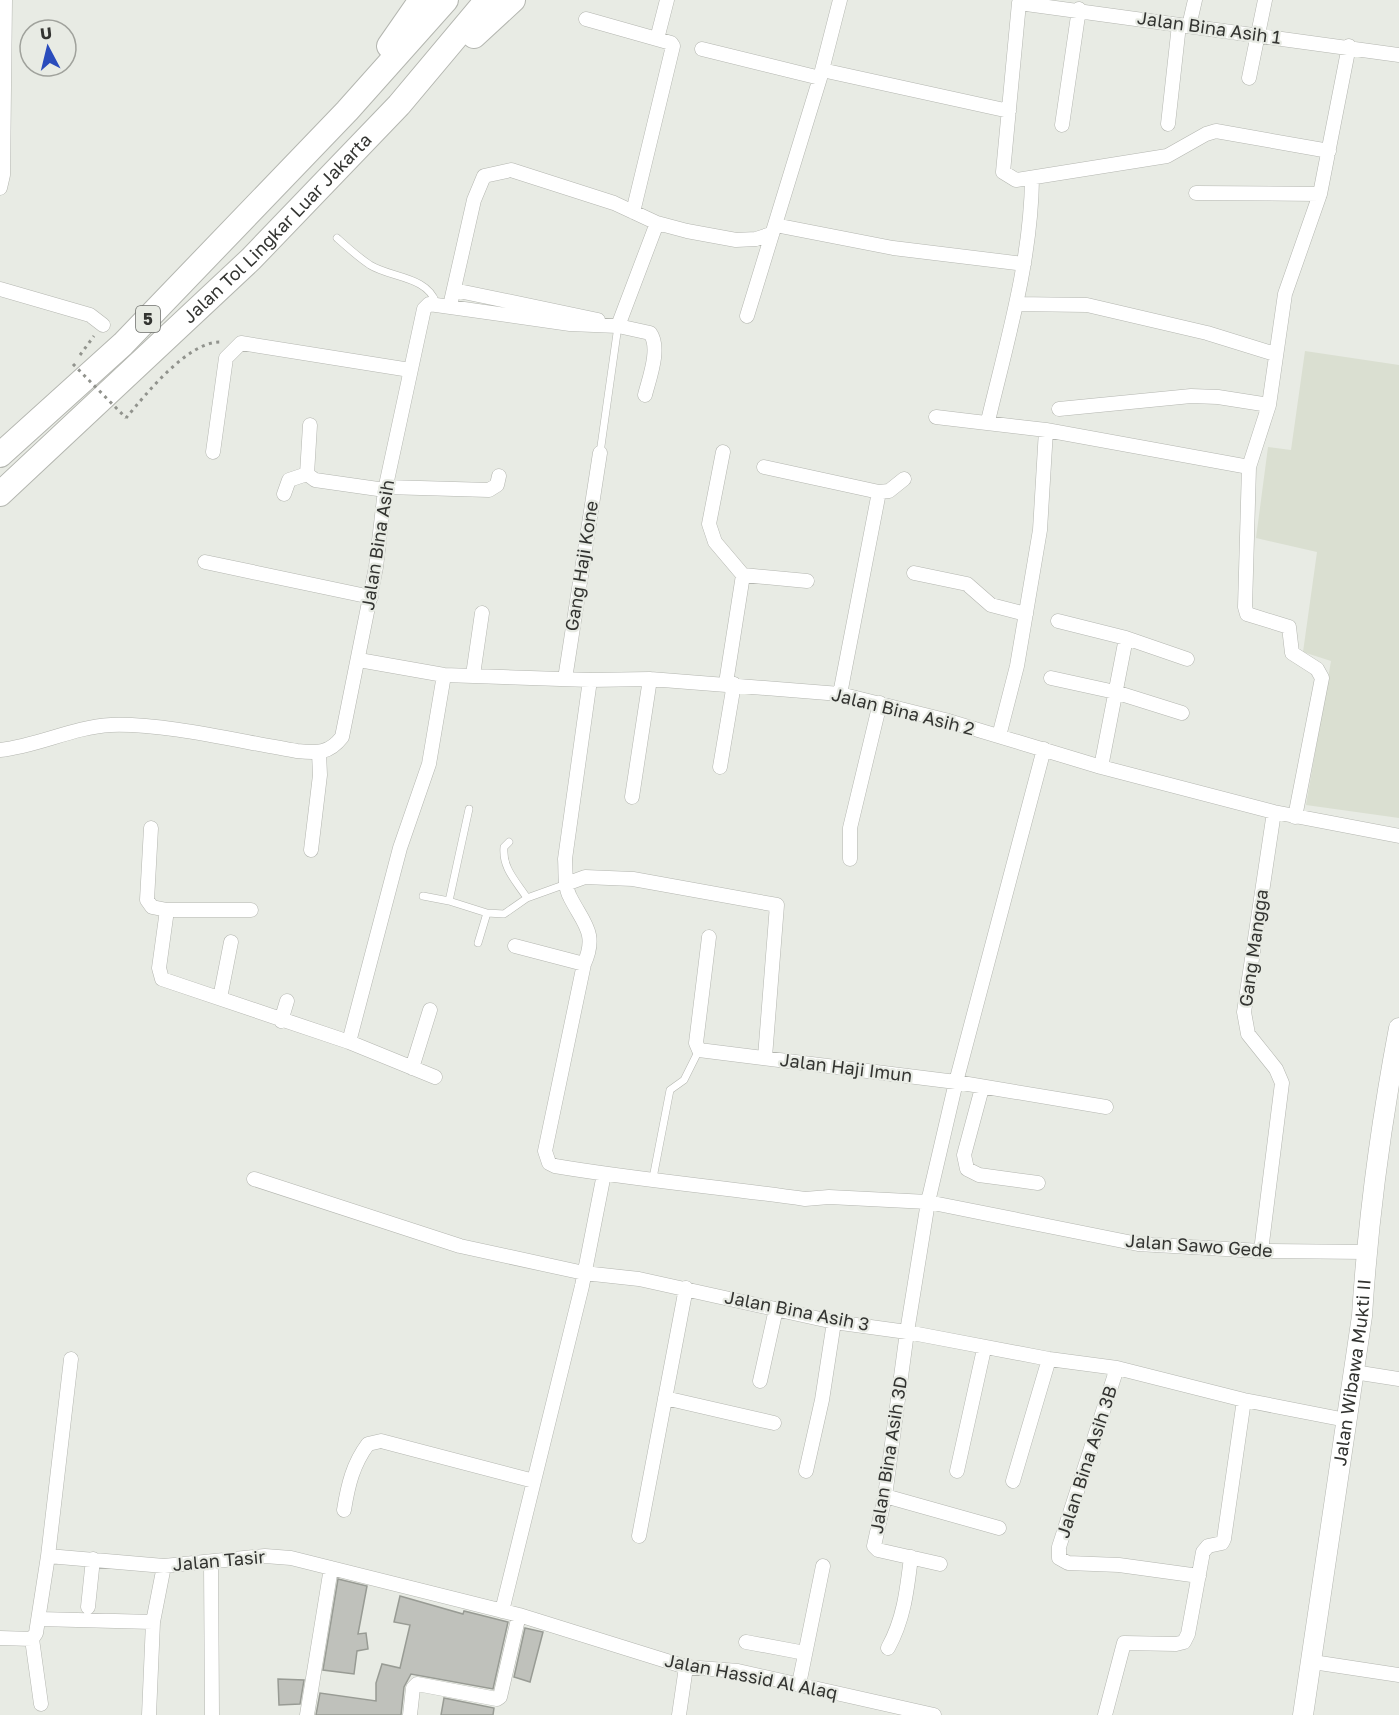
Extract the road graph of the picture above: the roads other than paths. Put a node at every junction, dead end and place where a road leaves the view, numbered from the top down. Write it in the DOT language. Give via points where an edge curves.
graph roads {
  1 [pos="5,0"];
  2 [pos="421,0"];
  3 [pos="446,0"];
  4 [pos="487,0"];
  5 [pos="513,0"];
  6 [pos="667,0"];
  7 [pos="840,0"];
  8 [pos="1195,0"];
  9 [pos="1265,0"];
  10 [pos="1078,9"];
  11 [pos="586,19"];
  12 [pos="1184,26"];
  13 [pos="1256,35"];
  14 [pos="657,39"];
  15 [pos="1349,46"];
  16 [pos="702,49"];
  17 [pos="1399,55"];
  18 [pos="2,65"];
  19 [pos="821,74"];
  20 [pos="1249,78"];
  21 [pos="399,105"];
  22 [pos="347,111"];
  23 [pos="1009,111"];
  24 [pos="1062,124"];
  25 [pos="1168,124"];
  26 [pos="1329,151"];
  27 [pos="1,179"];
  28 [pos="1032,179"];
  29 [pos="1196,193"];
  30 [pos="1320,194"];
  31 [pos="633,212"];
  32 [pos="657,223"];
  33 [pos="773,229"];
  34 [pos="337,238"];
  35 [pos="1024,264"];
  36 [pos="0,289"];
  37 [pos="453,290"];
  38 [pos="436,303"];
  39 [pos="1016,304"];
  40 [pos="450,306"];
  41 [pos="747,316"];
  42 [pos="599,320"];
  43 [pos="103,326"];
  44 [pos="618,326"];
  45 [pos="1275,354"];
  46 [pos="410,370"];
  47 [pos="645,395"];
  48 [pos="1269,405"];
  49 [pos="1059,409"];
  50 [pos="936,417"];
  51 [pos="988,421"];
  52 [pos="310,425"];
  53 [pos="1046,430"];
  54 [pos="213,452"];
  55 [pos="723,452"];
  56 [pos="600,453"];
  57 [pos="0,455"];
  58 [pos="764,467"];
  59 [pos="1249,467"];
  60 [pos="307,474"];
  61 [pos="499,476"];
  62 [pos="904,479"];
  63 [pos="385,488"];
  64 [pos="879,492"];
  65 [pos="0,494"];
  66 [pos="284,494"];
  67 [pos="205,562"];
  68 [pos="914,573"];
  69 [pos="743,574"];
  70 [pos="807,581"];
  71 [pos="370,597"];
  72 [pos="482,614"];
  73 [pos="1026,614"];
  74 [pos="1058,621"];
  75 [pos="1126,638"];
  76 [pos="1186,659"];
  77 [pos="359,660"];
  78 [pos="444,675"];
  79 [pos="473,675"];
  80 [pos="1051,678"];
  81 [pos="565,679"];
  82 [pos="650,679"];
  83 [pos="590,680"];
  84 [pos="730,684"];
  85 [pos="1115,693"];
  86 [pos="840,694"];
  87 [pos="880,703"];
  88 [pos="1182,714"];
  89 [pos="999,736"];
  90 [pos="1044,749"];
  91 [pos="0,750"];
  92 [pos="319,753"];
  93 [pos="720,767"];
  94 [pos="1101,767"];
  95 [pos="633,797"];
  96 [pos="469,809"];
  97 [pos="1274,812"];
  98 [pos="1295,816"];
  99 [pos="151,828"];
  100 [pos="1399,836"];
  101 [pos="509,842"];
  102 [pos="311,850"];
  103 [pos="850,860"];
  104 [pos="566,884"];
  105 [pos="423,896"];
  106 [pos="527,898"];
  107 [pos="449,901"];
  108 [pos="167,910"];
  109 [pos="251,910"];
  110 [pos="487,913"];
  111 [pos="709,937"];
  112 [pos="231,942"];
  113 [pos="478,943"];
  114 [pos="515,946"];
  115 [pos="584,964"];
  116 [pos="220,998"];
  117 [pos="287,1001"];
  118 [pos="430,1010"];
  119 [pos="281,1021"];
  120 [pos="1399,1028"];
  121 [pos="349,1042"];
  122 [pos="699,1050"];
  123 [pos="765,1057"];
  124 [pos="412,1068"];
  125 [pos="435,1077"];
  126 [pos="956,1082"];
  127 [pos="982,1088"];
  128 [pos="1106,1107"];
  129 [pos="604,1174"];
  130 [pos="653,1178"];
  131 [pos="254,1179"];
  132 [pos="1038,1183"];
  133 [pos="928,1202"];
  134 [pos="1261,1251"];
  135 [pos="1366,1252"];
  136 [pos="584,1273"];
  137 [pos="686,1288"];
  138 [pos="776,1309"];
  139 [pos="834,1322"];
  140 [pos="907,1332"];
  141 [pos="984,1349"];
  142 [pos="70,1359"];
  143 [pos="1049,1359"];
  144 [pos="1117,1368"];
  145 [pos="1354,1372"];
  146 [pos="1399,1378"];
  147 [pos="760,1381"];
  148 [pos="665,1398"];
  149 [pos="1244,1400"];
  150 [pos="1346,1420"];
  151 [pos="774,1423"];
  152 [pos="806,1471"];
  153 [pos="957,1471"];
  154 [pos="534,1481"];
  155 [pos="1013,1481"];
  156 [pos="885,1496"];
  157 [pos="344,1510"];
  158 [pos="999,1528"];
  159 [pos="639,1536"];
  160 [pos="48,1556"];
  161 [pos="911,1557"];
  162 [pos="93,1559"];
  163 [pos="211,1563"];
  164 [pos="940,1564"];
  165 [pos="164,1566"];
  166 [pos="823,1566"];
  167 [pos="331,1568"];
  168 [pos="1199,1576"];
  169 [pos="88,1607"];
  170 [pos="502,1611"];
  171 [pos="519,1615"];
  172 [pos="39,1619"];
  173 [pos="153,1622"];
  174 [pos="0,1638"];
  175 [pos="32,1638"];
  176 [pos="746,1642"];
  177 [pos="888,1648"];
  178 [pos="805,1653"];
  179 [pos="1313,1662"];
  180 [pos="686,1668"];
  181 [pos="1399,1675"];
  182 [pos="799,1684"];
  183 [pos="41,1704"];
  184 [pos="149,1715"];
  185 [pos="212,1715"];
  186 [pos="307,1715"];
  187 [pos="410,1715"];
  188 [pos="679,1715"];
  189 [pos="934,1715"];
  190 [pos="1105,1715"];
  191 [pos="1303,1715"];
  1 -- 18 [label="street"];
  2 -- 22 [label="highway"];
  3 -- 22 [label="highway, Jalan Tol Lingkar Luar Jakarta / 5"];
  4 -- 21 [label="highway, Jalan Tol Lingkar Luar Jakarta / 5"];
  5 -- 21 [label="highway"];
  6 -- 14 [label="street"];
  7 -- 19 [label="street"];
  8 -- 12 [label="street"];
  9 -- 13 [label="street"];
  10 -- 12 [label="street, Jalan Bina Asih 1"];
  10 -- 23 [label="street, Jalan Bina Asih 1" via="1019,3"];
  10 -- 24 [label="street"];
  11 -- 14 [label="street"];
  12 -- 13 [label="street, Jalan Bina Asih 1"];
  12 -- 25 [label="street"];
  13 -- 15 [label="street, Jalan Bina Asih 1"];
  13 -- 20 [label="street"];
  14 -- 31 [label="street" via="670,43 674,50"];
  15 -- 17 [label="street, Jalan Bina Asih 1"];
  15 -- 26 [label="street"];
  16 -- 19 [label="street"];
  18 -- 27 [label="street"];
  19 -- 23 [label="street"];
  19 -- 33 [label="street"];
  21 -- 65 [label="highway, Jalan Tol Lingkar Luar Jakarta / 5" via="251,259"];
  22 -- 57 [label="highway, Jalan Tol Lingkar Luar Jakarta / 5" via="123,344"];
  23 -- 28 [label="street" via="1003,172 1016,180"];
  26 -- 28 [label="street" via="1216,131 1167,156"];
  26 -- 30 [label="street"];
  28 -- 35 [label="street" via="1032,223"];
  29 -- 30 [label="street"];
  30 -- 45 [label="street" via="1285,294"];
  31 -- 32 [label="street"];
  31 -- 37 [label="street" via="511,170 484,176 474,200"];
  32 -- 33 [label="street" via="724,239 746,240"];
  32 -- 44 [label="street"];
  33 -- 35 [label="street"];
  33 -- 41 [label="street"];
  34 -- 38 [label="lane" via="387,274 423,285"];
  35 -- 39 [label="street"];
  36 -- 43 [label="street" via="90,315"];
  37 -- 40 [label="street"];
  37 -- 42 [label="street"];
  38 -- 40 [label="street"];
  38 -- 46 [label="street, Jalan Bina Asih" via="424,309"];
  39 -- 45 [label="street" via="1087,305 1207,333"];
  39 -- 51 [label="street"];
  40 -- 44 [label="street" via="570,324"];
  44 -- 47 [label="street" via="653,337 654,354"];
  44 -- 56 [label="lane"];
  45 -- 48 [label="street"];
  46 -- 54 [label="street" via="241,343 226,358"];
  46 -- 63 [label="street, Jalan Bina Asih"];
  48 -- 49 [label="street" via="1183,396"];
  48 -- 59 [label="street"];
  50 -- 51 [label="street"];
  51 -- 53 [label="street"];
  52 -- 60 [label="street"];
  53 -- 59 [label="street"];
  53 -- 73 [label="street" via="1040,530"];
  55 -- 69 [label="street" via="709,524 715,542"];
  56 -- 81 [label="street, Gang Haji Kone"];
  58 -- 64 [label="street"];
  59 -- 98 [label="street" via="1247,614 1289,627 1292,653 1317,669 1322,678"];
  60 -- 63 [label="street" via="315,480"];
  60 -- 66 [label="street" via="289,480"];
  61 -- 63 [label="street" via="497,485 489,490"];
  62 -- 64 [label="street" via="889,491"];
  63 -- 71 [label="street, Jalan Bina Asih"];
  64 -- 86 [label="street"];
  67 -- 71 [label="street"];
  68 -- 73 [label="street" via="967,584 992,604"];
  69 -- 70 [label="street"];
  69 -- 84 [label="street"];
  71 -- 77 [label="street, Jalan Bina Asih"];
  72 -- 79 [label="street"];
  73 -- 89 [label="street"];
  74 -- 75 [label="street"];
  75 -- 76 [label="street"];
  75 -- 85 [label="street"];
  77 -- 78 [label="street, Jalan Bina Asih 2"];
  77 -- 92 [label="street, Jalan Bina Asih" via="342,737"];
  78 -- 79 [label="street, Jalan Bina Asih 2"];
  78 -- 121 [label="street" via="429,764 400,848"];
  79 -- 81 [label="street, Jalan Bina Asih 2"];
  80 -- 85 [label="street"];
  81 -- 83 [label="street, Jalan Bina Asih 2"];
  82 -- 83 [label="street, Jalan Bina Asih 2"];
  82 -- 84 [label="street, Jalan Bina Asih 2"];
  82 -- 95 [label="street"];
  83 -- 104 [label="street" via="565,859"];
  84 -- 86 [label="street, Jalan Bina Asih 2"];
  84 -- 93 [label="street"];
  85 -- 88 [label="street"];
  85 -- 94 [label="street"];
  86 -- 87 [label="street, Jalan Bina Asih 2"];
  87 -- 89 [label="street, Jalan Bina Asih 2"];
  87 -- 103 [label="street" via="851,821"];
  89 -- 90 [label="street, Jalan Bina Asih 2"];
  90 -- 94 [label="street, Jalan Bina Asih 2"];
  90 -- 126 [label="street, Jalan Bina Asih 3D"];
  91 -- 92 [label="street" via="110,725 154,727"];
  92 -- 102 [label="street"];
  94 -- 97 [label="street, Jalan Bina Asih 2"];
  96 -- 107 [label="lane"];
  97 -- 98 [label="street, Jalan Bina Asih 2"];
  97 -- 134 [label="street, Gang Mangga" via="1244,1012 1248,1034 1276,1069 1282,1083"];
  98 -- 100 [label="street, Jalan Bina Asih 2"];
  99 -- 108 [label="street" via="147,900 152,907"];
  101 -- 106 [label="lane" via="504,847 503,859"];
  104 -- 106 [label="lane"];
  104 -- 115 [label="street, Jalan Sawo Gede" via="587,923 589,953"];
  104 -- 123 [label="street" via="585,878 633,879 777,905"];
  105 -- 107 [label="lane"];
  106 -- 110 [label="lane" via="504,914"];
  107 -- 110 [label="lane"];
  108 -- 109 [label="street"];
  108 -- 116 [label="street" via="159,968 162,979"];
  110 -- 113 [label="lane"];
  111 -- 122 [label="street" via="696,1043"];
  112 -- 116 [label="street"];
  114 -- 115 [label="street"];
  115 -- 129 [label="street, Jalan Sawo Gede" via="545,1151 549,1163 555,1166"];
  116 -- 119 [label="street"];
  117 -- 119 [label="street"];
  118 -- 124 [label="street"];
  119 -- 121 [label="street"];
  120 -- 135 [label="main road, Jalan Wibawa Mukti II" via="1383,1114"];
  121 -- 124 [label="street"];
  122 -- 123 [label="street, Jalan Haji Imun"];
  122 -- 130 [label="lane" via="684,1080 670,1090"];
  123 -- 126 [label="street, Jalan Haji Imun"];
  124 -- 125 [label="street"];
  126 -- 127 [label="street, Jalan Haji Imun"];
  126 -- 133 [label="street, Jalan Bina Asih 3D"];
  127 -- 128 [label="street, Jalan Haji Imun"];
  127 -- 132 [label="street" via="964,1155 967,1169 979,1175"];
  129 -- 130 [label="street, Jalan Sawo Gede"];
  129 -- 136 [label="street"];
  130 -- 133 [label="street, Jalan Sawo Gede" via="805,1199"];
  131 -- 136 [label="street, Jalan Bina Asih 3" via="439,1240"];
  133 -- 134 [label="street, Jalan Sawo Gede" via="1138,1244"];
  133 -- 140 [label="street, Jalan Bina Asih 3D"];
  134 -- 135 [label="street, Jalan Sawo Gede"];
  135 -- 145 [label="main road, Jalan Wibawa Mukti II"];
  136 -- 137 [label="street, Jalan Bina Asih 3"];
  136 -- 154 [label="street"];
  137 -- 138 [label="street, Jalan Bina Asih 3"];
  137 -- 148 [label="street"];
  138 -- 139 [label="street, Jalan Bina Asih 3"];
  138 -- 147 [label="street"];
  139 -- 140 [label="street, Jalan Bina Asih 3"];
  139 -- 152 [label="street"];
  140 -- 141 [label="street, Jalan Bina Asih 3"];
  140 -- 156 [label="street, Jalan Bina Asih 3D"];
  141 -- 143 [label="street, Jalan Bina Asih 3"];
  141 -- 153 [label="street"];
  142 -- 160 [label="street"];
  143 -- 144 [label="street, Jalan Bina Asih 3"];
  143 -- 155 [label="street"];
  144 -- 149 [label="street, Jalan Bina Asih 3"];
  144 -- 168 [label="street, Jalan Bina Asih 3B" via="1059,1547 1059,1558 1068,1563 1119,1565"];
  145 -- 146 [label="street"];
  145 -- 150 [label="main road, Jalan Wibawa Mukti II"];
  148 -- 151 [label="street"];
  148 -- 159 [label="street"];
  149 -- 150 [label="street, Jalan Bina Asih 3"];
  149 -- 168 [label="street" via="1224,1539 1204,1548"];
  150 -- 179 [label="main road, Jalan Wibawa Mukti II"];
  154 -- 157 [label="street" via="381,1441 368,1444 356,1462"];
  154 -- 170 [label="street"];
  156 -- 158 [label="street"];
  156 -- 161 [label="street, Jalan Bina Asih 3D" via="874,1546"];
  160 -- 162 [label="street, Jalan Tasir"];
  160 -- 172 [label="street"];
  161 -- 164 [label="street, Jalan Bina Asih 3D"];
  161 -- 177 [label="street" via="906,1600"];
  162 -- 165 [label="street, Jalan Tasir"];
  162 -- 169 [label="street"];
  163 -- 165 [label="street, Jalan Tasir"];
  163 -- 167 [label="street, Jalan Tasir" via="265,1556"];
  163 -- 185 [label="street"];
  165 -- 173 [label="street"];
  166 -- 178 [label="street"];
  167 -- 170 [label="street, Jalan Tasir"];
  167 -- 186 [label="street"];
  168 -- 190 [label="street" via="1184,1642 1124,1643"];
  170 -- 171 [label="street, Jalan Hassid Al Alaq"];
  171 -- 180 [label="street, Jalan Hassid Al Alaq"];
  171 -- 187 [label="street" via="500,1697 417,1684 413,1688"];
  172 -- 173 [label="street"];
  172 -- 175 [label="street"];
  173 -- 184 [label="street"];
  174 -- 175 [label="street"];
  175 -- 183 [label="street"];
  176 -- 178 [label="street"];
  178 -- 182 [label="street"];
  179 -- 181 [label="street"];
  179 -- 191 [label="main road, Jalan Wibawa Mukti II"];
  180 -- 182 [label="street, Jalan Hassid Al Alaq" via="738,1671"];
  180 -- 188 [label="street"];
  182 -- 189 [label="street, Jalan Hassid Al Alaq"];
}
